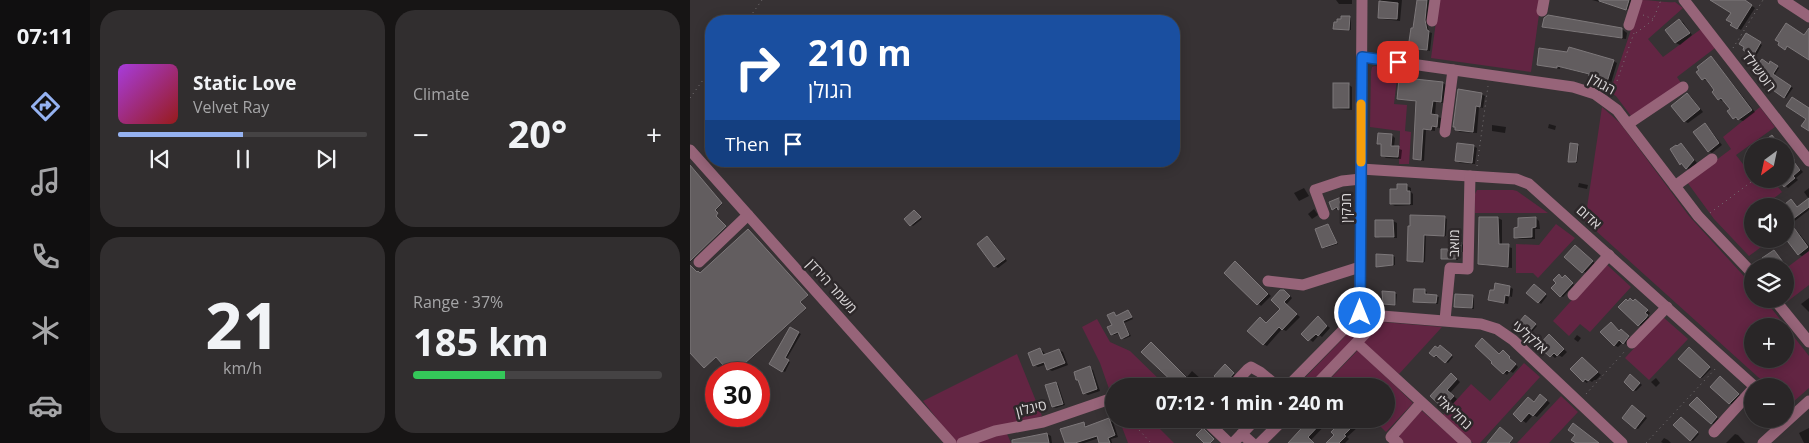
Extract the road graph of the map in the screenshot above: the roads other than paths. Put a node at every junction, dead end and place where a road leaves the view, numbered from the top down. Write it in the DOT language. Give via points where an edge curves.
graph roads {
  1 [pos="1362,0"];
  2 [pos="1435,0"];
  3 [pos="1637,0"];
  4 [pos="1684,0"];
  5 [pos="1783,0"];
  6 [pos="1809,17"];
  7 [pos="1432,21"];
  8 [pos="1633,29"];
  9 [pos="1362,57"];
  10 [pos="1453,70"];
  11 [pos="1682,87"];
  12 [pos="1628,124"];
  13 [pos="1445,132"];
  14 [pos="690,150"];
  15 [pos="1712,158"];
  16 [pos="1809,161"];
  17 [pos="705,167"];
  18 [pos="705,167"];
  19 [pos="1361,174"];
  20 [pos="1473,177"];
  21 [pos="1675,186"];
  22 [pos="1324,214"];
  23 [pos="748,215"];
  24 [pos="1609,254"];
  25 [pos="698,262"];
  26 [pos="1744,265"];
  27 [pos="1360,267"];
  28 [pos="1268,281"];
  29 [pos="1573,295"];
  30 [pos="1666,307"];
  31 [pos="1781,308"];
  32 [pos="1360,313"];
  33 [pos="1382,316"];
  34 [pos="1445,320"];
  35 [pos="1809,342"];
  36 [pos="1357,343"];
  37 [pos="1632,343"];
  38 [pos="1240,378"];
  39 [pos="1267,378"];
  40 [pos="1296,378"];
  41 [pos="1323,378"];
  42 [pos="1745,378"];
  43 [pos="1744,399"];
  44 [pos="1105,401"];
  45 [pos="1809,401"];
  46 [pos="1421,402"];
  47 [pos="1794,411"];
  48 [pos="1214,428"];
  49 [pos="1248,428"];
  50 [pos="1275,428"];
  51 [pos="1776,428"];
  52 [pos="1714,432"];
  53 [pos="1242,434"];
  54 [pos="951,443"];
  55 [pos="962,443"];
  56 [pos="1231,443"];
  57 [pos="1252,443"];
  58 [pos="1260,443"];
  59 [pos="1398,443"];
  60 [pos="1466,443"];
  61 [pos="1622,443"];
  62 [pos="1763,443"];
  1 -- 9 [label="street, חנקין"];
  2 -- 7 [label="street"];
  3 -- 8 [label="street"];
  4 -- 16 [label="street, רוטשילד"];
  5 -- 6 [label="street"];
  9 -- 10 [label="street, הגולן"];
  9 -- 19 [label="street, חנקין"];
  10 -- 12 [label="street, הגולן" via="1579,88 1609,102"];
  10 -- 13 [label="street"];
  11 -- 12 [label="street"];
  12 -- 21 [label="street, הגולן"];
  14 -- 18 [label="street, משמר הירדן"];
  15 -- 21 [label="street"];
  17 -- 23 [label="street, משמר הירדן"];
  19 -- 20 [label="street, אדום"];
  19 -- 22 [label="street, אדום" via="1315,190"];
  19 -- 27 [label="street, חנקין"];
  20 -- 24 [label="street, אדום" via="1518,180 1531,185"];
  20 -- 34 [label="street, מואב" via="1468,269 1450,268"];
  21 -- 26 [label="street, הגולן"];
  23 -- 25 [label="street"];
  23 -- 54 [label="street, משמר הירדן"];
  24 -- 29 [label="street"];
  24 -- 30 [label="street, אדום"];
  27 -- 28 [label="street" via="1303,284"];
  27 -- 32 [label="street, חנקין"];
  30 -- 37 [label="street"];
  30 -- 42 [label="street, אדום"];
  31 -- 35 [label="street"];
  32 -- 33 [label="street, אלקלעי"];
  32 -- 40 [label="street"];
  33 -- 34 [label="street, אלקלעי"];
  33 -- 36 [label="street"];
  34 -- 61 [label="street, אלקלעי" via="1481,324 1500,330"];
  36 -- 41 [label="street"];
  36 -- 46 [label="street, נחליאלי"];
  38 -- 39 [label="street" via="1251,367"];
  43 -- 52 [label="street"];
  44 -- 55 [label="street, סיגלון" via="1044,422 995,431"];
  45 -- 47 [label="street"];
  46 -- 59 [label="street" via="1391,437"];
  46 -- 60 [label="street, נחליאלי"];
  48 -- 56 [label="street"];
  49 -- 53 [label="street"];
  50 -- 58 [label="street"];
  51 -- 62 [label="street"];
  53 -- 56 [label="street"];
  53 -- 57 [label="street"];
}
